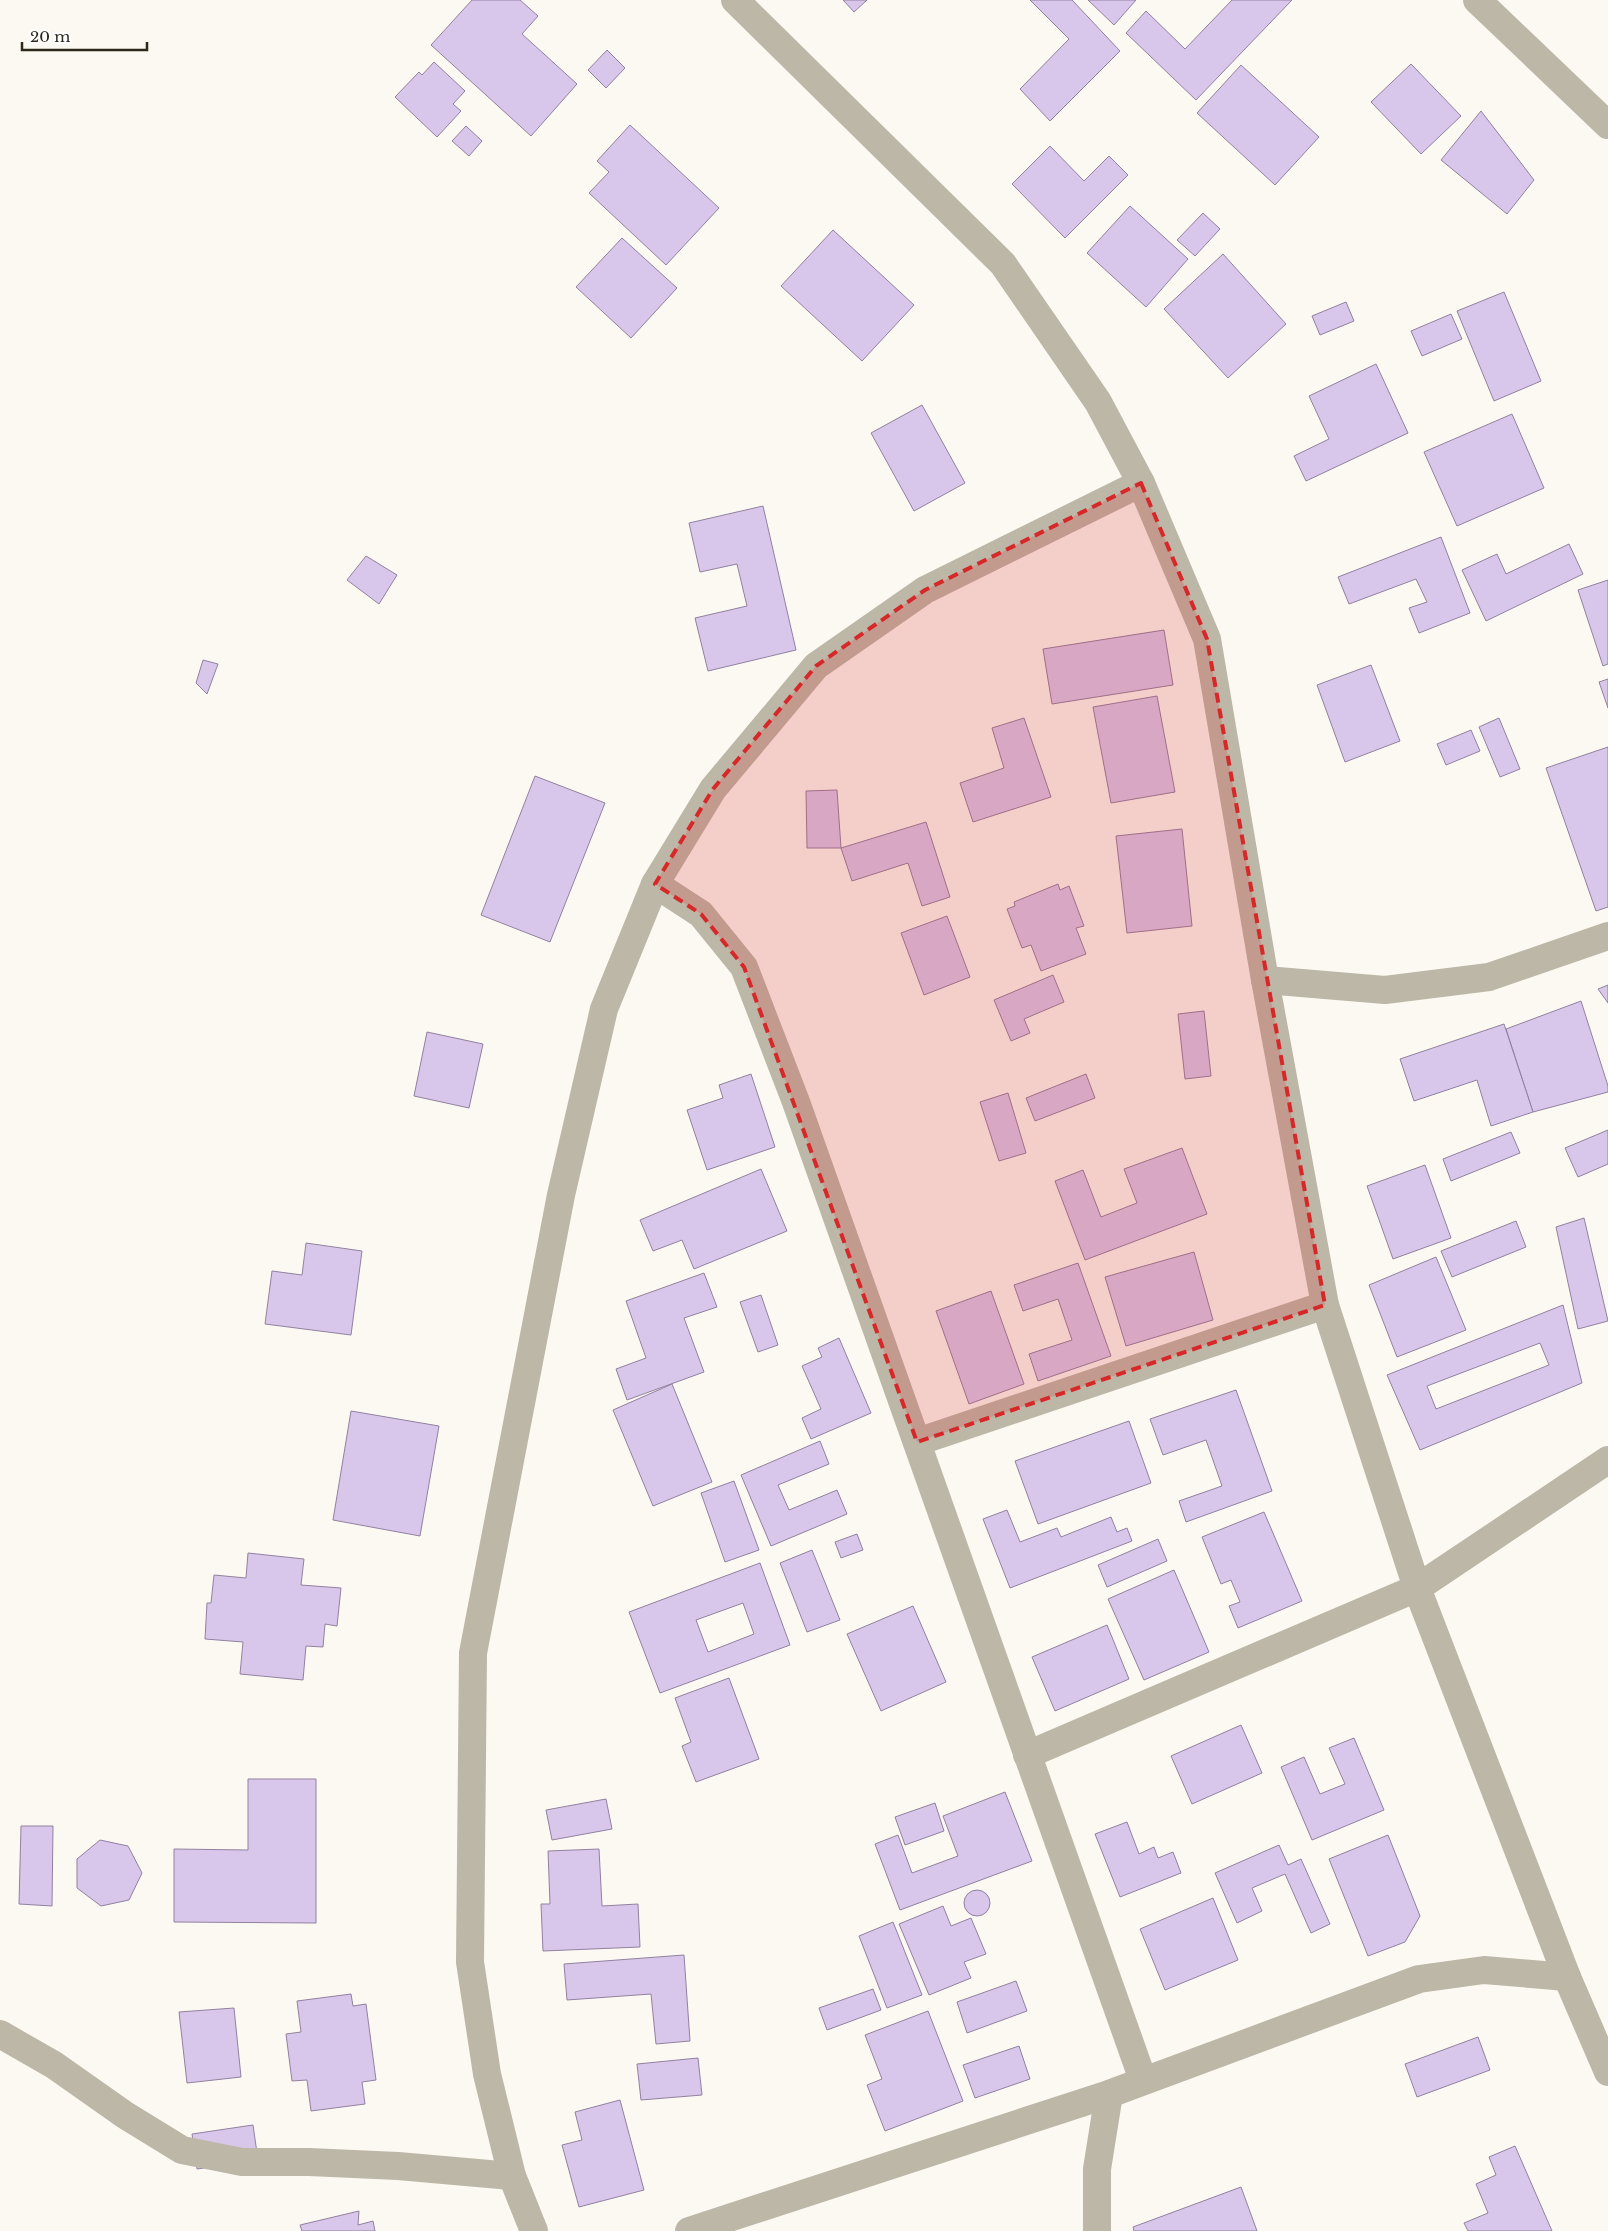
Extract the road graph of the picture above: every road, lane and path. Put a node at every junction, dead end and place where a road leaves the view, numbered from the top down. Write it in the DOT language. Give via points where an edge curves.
graph roads {
  1 [pos="735,0"];
  2 [pos="1477,0"];
  3 [pos="1608,124"];
  4 [pos="1141,483"];
  5 [pos="656,884"];
  6 [pos="1608,936"];
  7 [pos="1265,980"];
  8 [pos="1325,1305"];
  9 [pos="917,1442"];
  10 [pos="1608,1460"];
  11 [pos="1418,1588"];
  12 [pos="1027,1755"];
  13 [pos="1568,1977"];
  14 [pos="0,2034"];
  15 [pos="1608,2072"];
  16 [pos="1143,2080"];
  17 [pos="1109,2094"];
  18 [pos="512,2176"];
  19 [pos="534,2231"];
  20 [pos="689,2231"];
  21 [pos="1097,2231"];
  1 -- 4 [label="street" via="1003,264 1098,402"];
  2 -- 3 [label="street"];
  4 -- 5 [label="street" via="925,590 816,666 713,789"];
  4 -- 7 [label="street" via="1207,639"];
  5 -- 9 [label="street" via="701,914 744,968 799,1111"];
  5 -- 18 [label="street" via="602,1018 561,1195 474,1653 470,1962 487,2074"];
  6 -- 7 [label="street" via="1489,978 1385,990"];
  7 -- 8 [label="street"];
  8 -- 9 [label="street"];
  8 -- 11 [label="street"];
  9 -- 12 [label="street"];
  10 -- 11 [label="street"];
  11 -- 12 [label="street"];
  11 -- 13 [label="street"];
  12 -- 16 [label="street"];
  13 -- 15 [label="street"];
  13 -- 16 [label="street" via="1484,1970 1419,1979"];
  14 -- 18 [label="street" via="54,2065 182,2150 242,2162 398,2166"];
  16 -- 17 [label="street"];
  17 -- 20 [label="street"];
  17 -- 21 [label="street" via="1097,2170"];
  18 -- 19 [label="street"];
}
